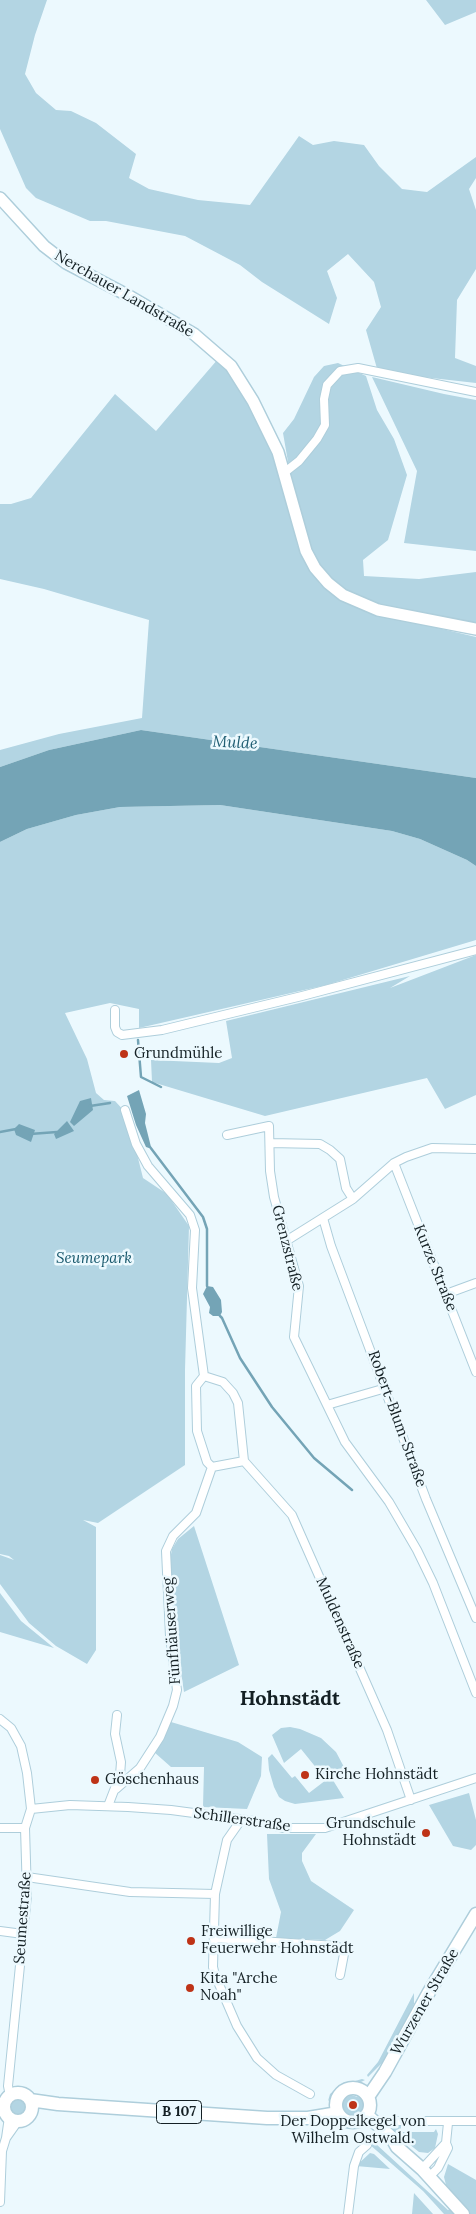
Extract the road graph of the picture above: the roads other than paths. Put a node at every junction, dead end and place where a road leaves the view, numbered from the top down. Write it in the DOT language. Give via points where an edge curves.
graph roads {
  1 [pos="0,198"];
  2 [pos="476,392"];
  3 [pos="285,472"];
  4 [pos="476,629"];
  5 [pos="476,950"];
  6 [pos="115,1010"];
  7 [pos="125,1110"];
  8 [pos="227,1135"];
  9 [pos="270,1144"];
  10 [pos="476,1148"];
  11 [pos="394,1164"];
  12 [pos="353,1200"];
  13 [pos="323,1218"];
  14 [pos="286,1241"];
  15 [pos="476,1283"];
  16 [pos="446,1294"];
  17 [pos="476,1372"];
  18 [pos="204,1376"];
  19 [pos="386,1388"];
  20 [pos="327,1405"];
  21 [pos="244,1461"];
  22 [pos="212,1467"];
  23 [pos="476,1618"];
  24 [pos="476,1693"];
  25 [pos="118,1715"];
  26 [pos="0,1719"];
  27 [pos="476,1778"];
  28 [pos="116,1789"];
  29 [pos="412,1800"];
  30 [pos="108,1806"];
  31 [pos="31,1808"];
  32 [pos="241,1820"];
  33 [pos="0,1828"];
  34 [pos="25,1828"];
  35 [pos="27,1877"];
  36 [pos="215,1894"];
  37 [pos="476,1914"];
  38 [pos="0,1931"];
  39 [pos="23,1934"];
  40 [pos="214,1938"];
  41 [pos="340,1975"];
  42 [pos="389,2064"];
  43 [pos="358,2089"];
  44 [pos="310,2094"];
  45 [pos="368,2097"];
  46 [pos="337,2100"];
  47 [pos="31,2106"];
  48 [pos="7,2107"];
  49 [pos="338,2114"];
  50 [pos="300,2117"];
  51 [pos="362,2118"];
  52 [pos="396,2121"];
  53 [pos="476,2121"];
  54 [pos="448,2123"];
  55 [pos="366,2145"];
  56 [pos="425,2173"];
  57 [pos="0,2202"];
  58 [pos="348,2214"];
  59 [pos="463,2214"];
  1 -- 3 [label="main road, Nerchauer Landstraße" via="44,246 66,263 165,316 194,334 224,359 253,401"];
  2 -- 3 [label="street" via="358,368 340,371 327,385 325,425 312,446"];
  3 -- 4 [label="main road, Nerchauer Landstraße" via="306,551 328,583 343,595 378,610"];
  5 -- 6 [label="street" via="162,1030 122,1035 117,1032"];
  7 -- 18 [label="street" via="136,1144 148,1166 190,1215 195,1230 192,1288"];
  8 -- 9 [label="street, Grenzstraße" via="269,1126"];
  9 -- 12 [label="street" via="320,1144 330,1150 340,1159 346,1188"];
  9 -- 14 [label="street, Grenzstraße" via="274,1197"];
  10 -- 11 [label="street" via="432,1148"];
  11 -- 12 [label="street"];
  11 -- 16 [label="street, Kurze Straße"];
  12 -- 13 [label="street"];
  13 -- 14 [label="street"];
  13 -- 19 [label="street, Robert-Blum-Straße"];
  14 -- 20 [label="street, Grenzstraße" via="299,1286 294,1338"];
  15 -- 16 [label="street"];
  16 -- 17 [label="street, Kurze Straße"];
  18 -- 21 [label="street" via="223,1382 238,1403"];
  18 -- 22 [label="street" via="196,1386 197,1432 206,1462"];
  19 -- 20 [label="street"];
  19 -- 23 [label="street, Robert-Blum-Straße" via="426,1499"];
  20 -- 24 [label="street, Grenzstraße" via="353,1455 389,1502 417,1550"];
  21 -- 22 [label="street"];
  21 -- 29 [label="street, Muldenstraße" via="292,1515 387,1730"];
  22 -- 28 [label="street, Fünfhäuserweg" via="196,1513 174,1536 166,1551 170,1636 177,1690 173,1706 160,1737 140,1768"];
  25 -- 28 [label="street, Fünfhäuserweg" via="115,1734 121,1762"];
  26 -- 31 [label="street, Seumestraße" via="11,1728 21,1746"];
  27 -- 29 [label="street, Schillerstraße"];
  28 -- 30 [label="street, Fünfhäuserweg"];
  29 -- 32 [label="street, Schillerstraße" via="325,1828 283,1828"];
  30 -- 31 [label="street, Schillerstraße"];
  30 -- 32 [label="street, Schillerstraße" via="171,1810"];
  31 -- 34 [label="street, Seumestraße"];
  32 -- 36 [label="street" via="227,1840"];
  33 -- 34 [label="street"];
  34 -- 35 [label="street, Seumestraße"];
  35 -- 36 [label="street" via="116,1891"];
  35 -- 39 [label="street, Seumestraße"];
  36 -- 40 [label="street"];
  37 -- 42 [label="main road, Wurzener Straße / B 107"];
  38 -- 39 [label="street"];
  39 -- 48 [label="street, Seumestraße"];
  40 -- 41 [label="street" via="336,1946 344,1954"];
  40 -- 44 [label="street" via="215,1975 246,2043 265,2067"];
  42 -- 43 [label="main road, Wurzener Straße / B 107"];
  42 -- 45 [label="main road, Wurzener Straße / B 107"];
  43 -- 45 [label="main road"];
  43 -- 46 [label="main road, Wurzener Straße / B 107" via="346,2089"];
  45 -- 51 [label="main road" via="370,2107"];
  46 -- 49 [label="main road"];
  46 -- 50 [label="main road, Wurzener Straße / B 107"];
  47 -- 48 [label="main road, Wurzener Straße / B 107" via="21,2094"];
  47 -- 48 [label="main road, Wurzener Straße / B 107" via="26,2118"];
  47 -- 50 [label="main road, Wurzener Straße / B 107" via="58,2104 267,2118"];
  48 -- 57 [label="street"];
  49 -- 50 [label="main road, Wurzener Straße / B 107"];
  49 -- 51 [label="main road, Wurzener Straße / B 107" via="348,2121"];
  51 -- 56 [label="main road, Wurzener Straße"];
  52 -- 54 [label="street"];
  53 -- 54 [label="street"];
  54 -- 56 [label="street" via="448,2148 444,2159"];
  55 -- 58 [label="street" via="359,2152 354,2166"];
  56 -- 59 [label="main road, Wurzener Straße"];
}
